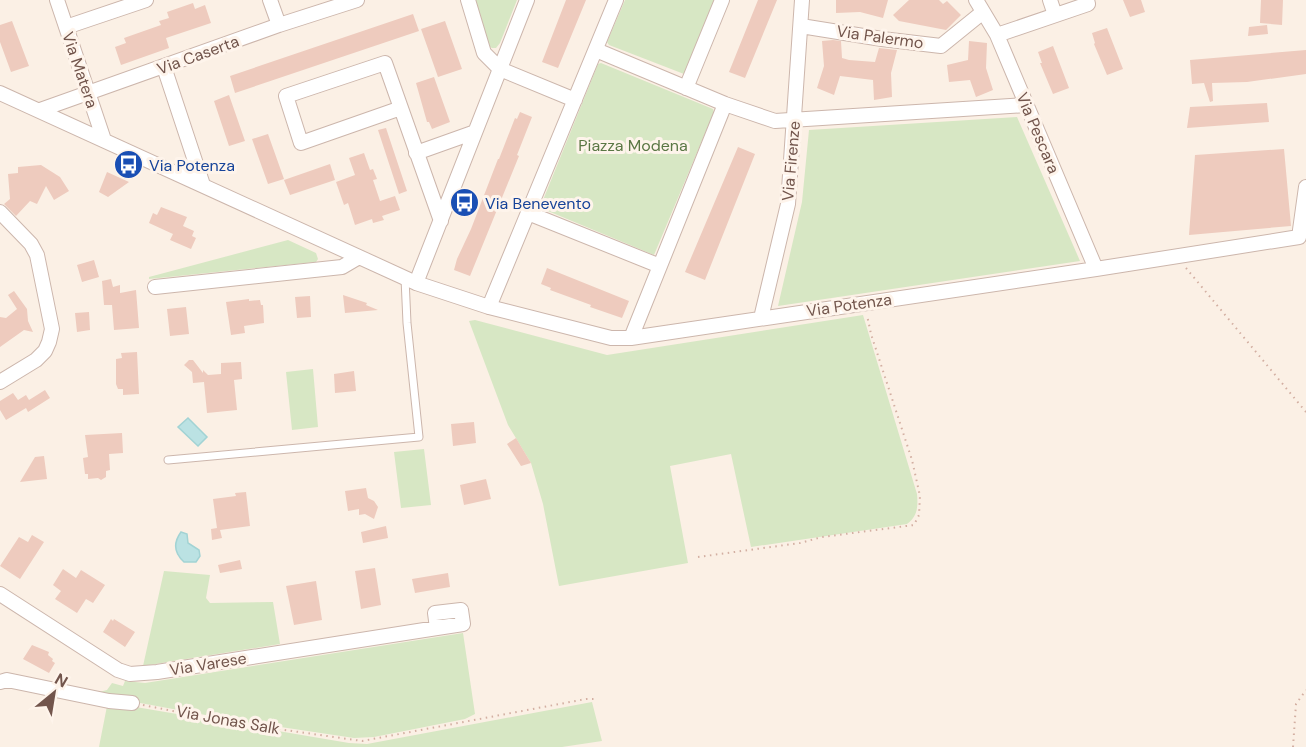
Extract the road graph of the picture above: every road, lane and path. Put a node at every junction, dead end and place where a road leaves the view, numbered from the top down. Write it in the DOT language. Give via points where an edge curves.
graph roads {
  1 [pos="57,0"];
  2 [pos="146,0"];
  3 [pos="270,0"];
  4 [pos="468,0"];
  5 [pos="527,0"];
  6 [pos="616,0"];
  7 [pos="722,0"];
  8 [pos="802,0"];
  9 [pos="976,0"];
  10 [pos="1050,0"];
  11 [pos="1087,0"];
  12 [pos="350,1"];
  13 [pos="983,12"];
  14 [pos="1055,15"];
  15 [pos="279,25"];
  16 [pos="801,26"];
  17 [pos="66,27"];
  18 [pos="997,35"];
  19 [pos="596,50"];
  20 [pos="164,67"];
  21 [pos="500,69"];
  22 [pos="686,88"];
  23 [pos="0,93"];
  24 [pos="88,93"];
  25 [pos="575,100"];
  26 [pos="725,104"];
  27 [pos="1026,105"];
  28 [pos="401,108"];
  29 [pos="40,110"];
  30 [pos="794,120"];
  31 [pos="475,132"];
  32 [pos="104,140"];
  33 [pos="416,153"];
  34 [pos="203,185"];
  35 [pos="1306,187"];
  36 [pos="0,212"];
  37 [pos="528,213"];
  38 [pos="441,221"];
  39 [pos="359,257"];
  40 [pos="1177,257"];
  41 [pos="660,266"];
  42 [pos="1096,269"];
  43 [pos="410,280"];
  44 [pos="155,287"];
  45 [pos="865,303"];
  46 [pos="489,307"];
  47 [pos="761,318"];
  48 [pos="631,338"];
  49 [pos="0,382"];
  50 [pos="1306,412"];
  51 [pos="168,460"];
  52 [pos="698,557"];
  53 [pos="0,594"];
  54 [pos="437,628"];
  55 [pos="0,681"];
  56 [pos="1306,690"];
  57 [pos="598,699"];
  58 [pos="132,703"];
  59 [pos="1293,747"];
  1 -- 17 [label="street, Via Matera"];
  2 -- 17 [label="street"];
  3 -- 15 [label="street"];
  4 -- 21 [label="street" via="484,53"];
  5 -- 21 [label="street"];
  6 -- 19 [label="street"];
  7 -- 22 [label="street"];
  8 -- 16 [label="street, Via Firenze"];
  9 -- 13 [label="street, Via Pescara"];
  10 -- 14 [label="street"];
  11 -- 14 [label="street" via="1088,4"];
  12 -- 15 [label="street, Via Caserta"];
  13 -- 16 [label="street, Via Palermo" via="941,46"];
  13 -- 18 [label="street, Via Pescara"];
  14 -- 18 [label="street"];
  15 -- 20 [label="street, Via Caserta"];
  16 -- 30 [label="street, Via Firenze"];
  17 -- 24 [label="street, Via Matera"];
  18 -- 27 [label="street, Via Pescara"];
  19 -- 22 [label="street"];
  19 -- 25 [label="street"];
  20 -- 24 [label="street, Via Caserta"];
  20 -- 34 [label="street"];
  21 -- 25 [label="street"];
  21 -- 31 [label="street"];
  22 -- 26 [label="street"];
  23 -- 29 [label="street, Via Potenza"];
  24 -- 29 [label="street, Via Caserta"];
  24 -- 32 [label="street, Via Matera"];
  25 -- 37 [label="street"];
  26 -- 30 [label="street" via="775,121"];
  26 -- 41 [label="street"];
  27 -- 30 [label="street"];
  27 -- 42 [label="street, Via Pescara"];
  28 -- 28 [label="street" via="384,63 286,96 301,143"];
  28 -- 33 [label="street"];
  29 -- 32 [label="street, Via Potenza"];
  30 -- 47 [label="street, Via Firenze" via="788,204"];
  31 -- 33 [label="street"];
  31 -- 38 [label="street"];
  32 -- 34 [label="street, Via Potenza"];
  33 -- 38 [label="street"];
  34 -- 39 [label="street, Via Potenza"];
  35 -- 40 [label="street, Via Potenza" via="1299,237"];
  36 -- 49 [label="street" via="37,255 52,329 45,351"];
  37 -- 41 [label="street"];
  37 -- 46 [label="street"];
  38 -- 43 [label="street"];
  39 -- 43 [label="street, Via Potenza"];
  39 -- 44 [label="street" via="342,267"];
  40 -- 42 [label="street, Via Potenza"];
  40 -- 50 [label="path"];
  41 -- 48 [label="street"];
  42 -- 45 [label="street, Via Potenza"];
  43 -- 46 [label="street, Via Potenza"];
  43 -- 51 [label="lane" via="407,323 419,437"];
  45 -- 47 [label="street, Via Potenza"];
  45 -- 52 [label="path" via="920,496 914,525"];
  46 -- 48 [label="street, Via Potenza" via="611,338"];
  47 -- 48 [label="street, Via Potenza"];
  53 -- 54 [label="street, Via Varese" via="130,674"];
  55 -- 58 [label="street"];
  56 -- 59 [label="path" via="1296,704"];
  57 -- 58 [label="path, Via Jonas Salk" via="362,741 253,727"];
}
